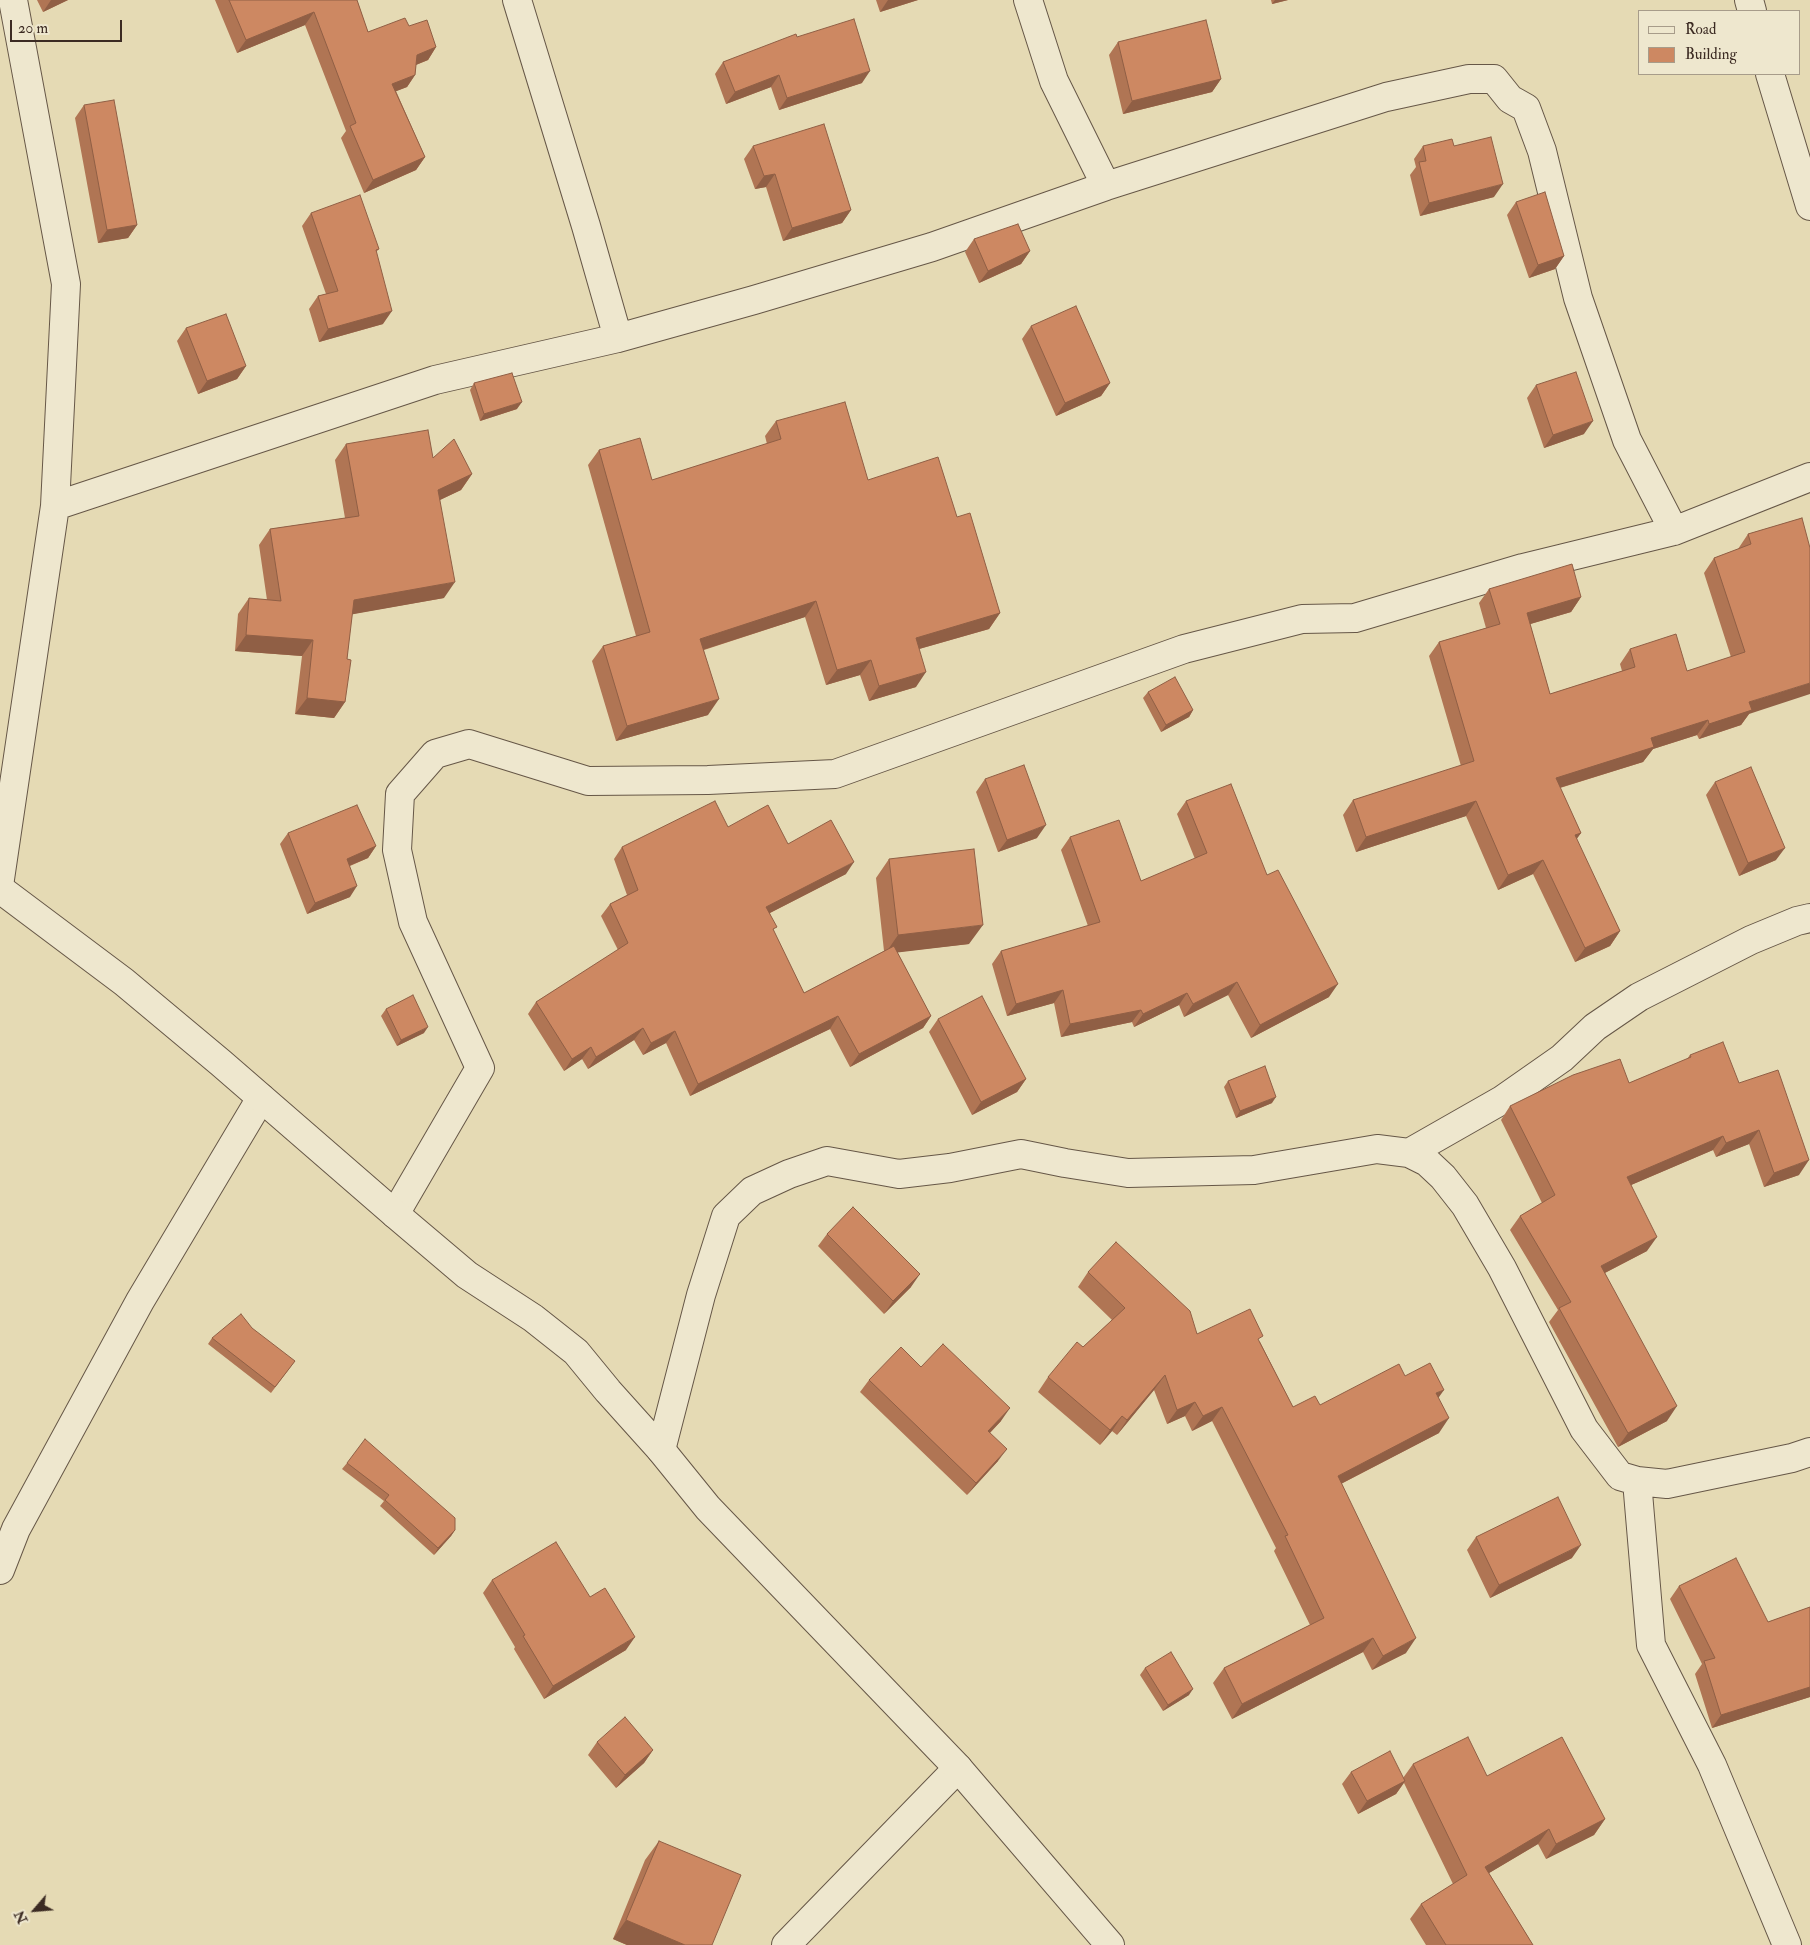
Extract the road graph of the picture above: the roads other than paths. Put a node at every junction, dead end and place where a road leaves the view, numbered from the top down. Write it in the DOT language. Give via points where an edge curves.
graph roads {
  1 [pos="13,0"];
  2 [pos="517,0"];
  3 [pos="1028,0"];
  4 [pos="1770,75"];
  5 [pos="1106,186"];
  6 [pos="1810,203"];
  7 [pos="618,338"];
  8 [pos="1810,477"];
  9 [pos="54,506"];
  10 [pos="1674,531"];
  11 [pos="0,880"];
  12 [pos="0,889"];
  13 [pos="1810,918"];
  14 [pos="262,1098"];
  15 [pos="1409,1153"];
  16 [pos="395,1214"];
  17 [pos="661,1450"];
  18 [pos="1810,1452"];
  19 [pos="1637,1480"];
  20 [pos="0,1570"];
  21 [pos="958,1768"];
  22 [pos="786,1945"];
  23 [pos="1110,1945"];
  24 [pos="1786,1945"];
  1 -- 9 [label="street" via="66,284"];
  2 -- 7 [label="street"];
  3 -- 5 [label="street" via="1054,81"];
  4 -- 6 [label="street"];
  5 -- 7 [label="street" via="932,247"];
  5 -- 10 [label="street" via="1386,97 1469,79 1494,79 1510,99 1526,108 1542,151 1578,298 1624,431"];
  7 -- 9 [label="street" via="434,380"];
  8 -- 10 [label="street"];
  9 -- 11 [label="street"];
  10 -- 16 [label="street" via="1524,568 1355,618 1302,619 1184,649 836,774 588,781 469,744 434,754 400,794 397,850 413,922 480,1068"];
  12 -- 14 [label="street" via="124,982"];
  13 -- 15 [label="street" via="1797,920 1751,940 1639,997 1594,1026 1562,1058 1502,1100"];
  14 -- 16 [label="street"];
  14 -- 20 [label="street" via="140,1300 16,1529"];
  15 -- 17 [label="street" via="1377,1149 1254,1170 1128,1172 1021,1154 898,1174 827,1161 789,1174 752,1191 726,1216 701,1295"];
  15 -- 19 [label="street" via="1427,1162 1465,1204 1502,1268 1584,1429 1620,1476"];
  16 -- 17 [label="street" via="467,1274 533,1318 576,1352"];
  17 -- 21 [label="street" via="708,1508"];
  18 -- 19 [label="street" via="1667,1484"];
  19 -- 24 [label="street" via="1651,1645 1712,1765"];
  21 -- 22 [label="street"];
  21 -- 23 [label="street"];
}
